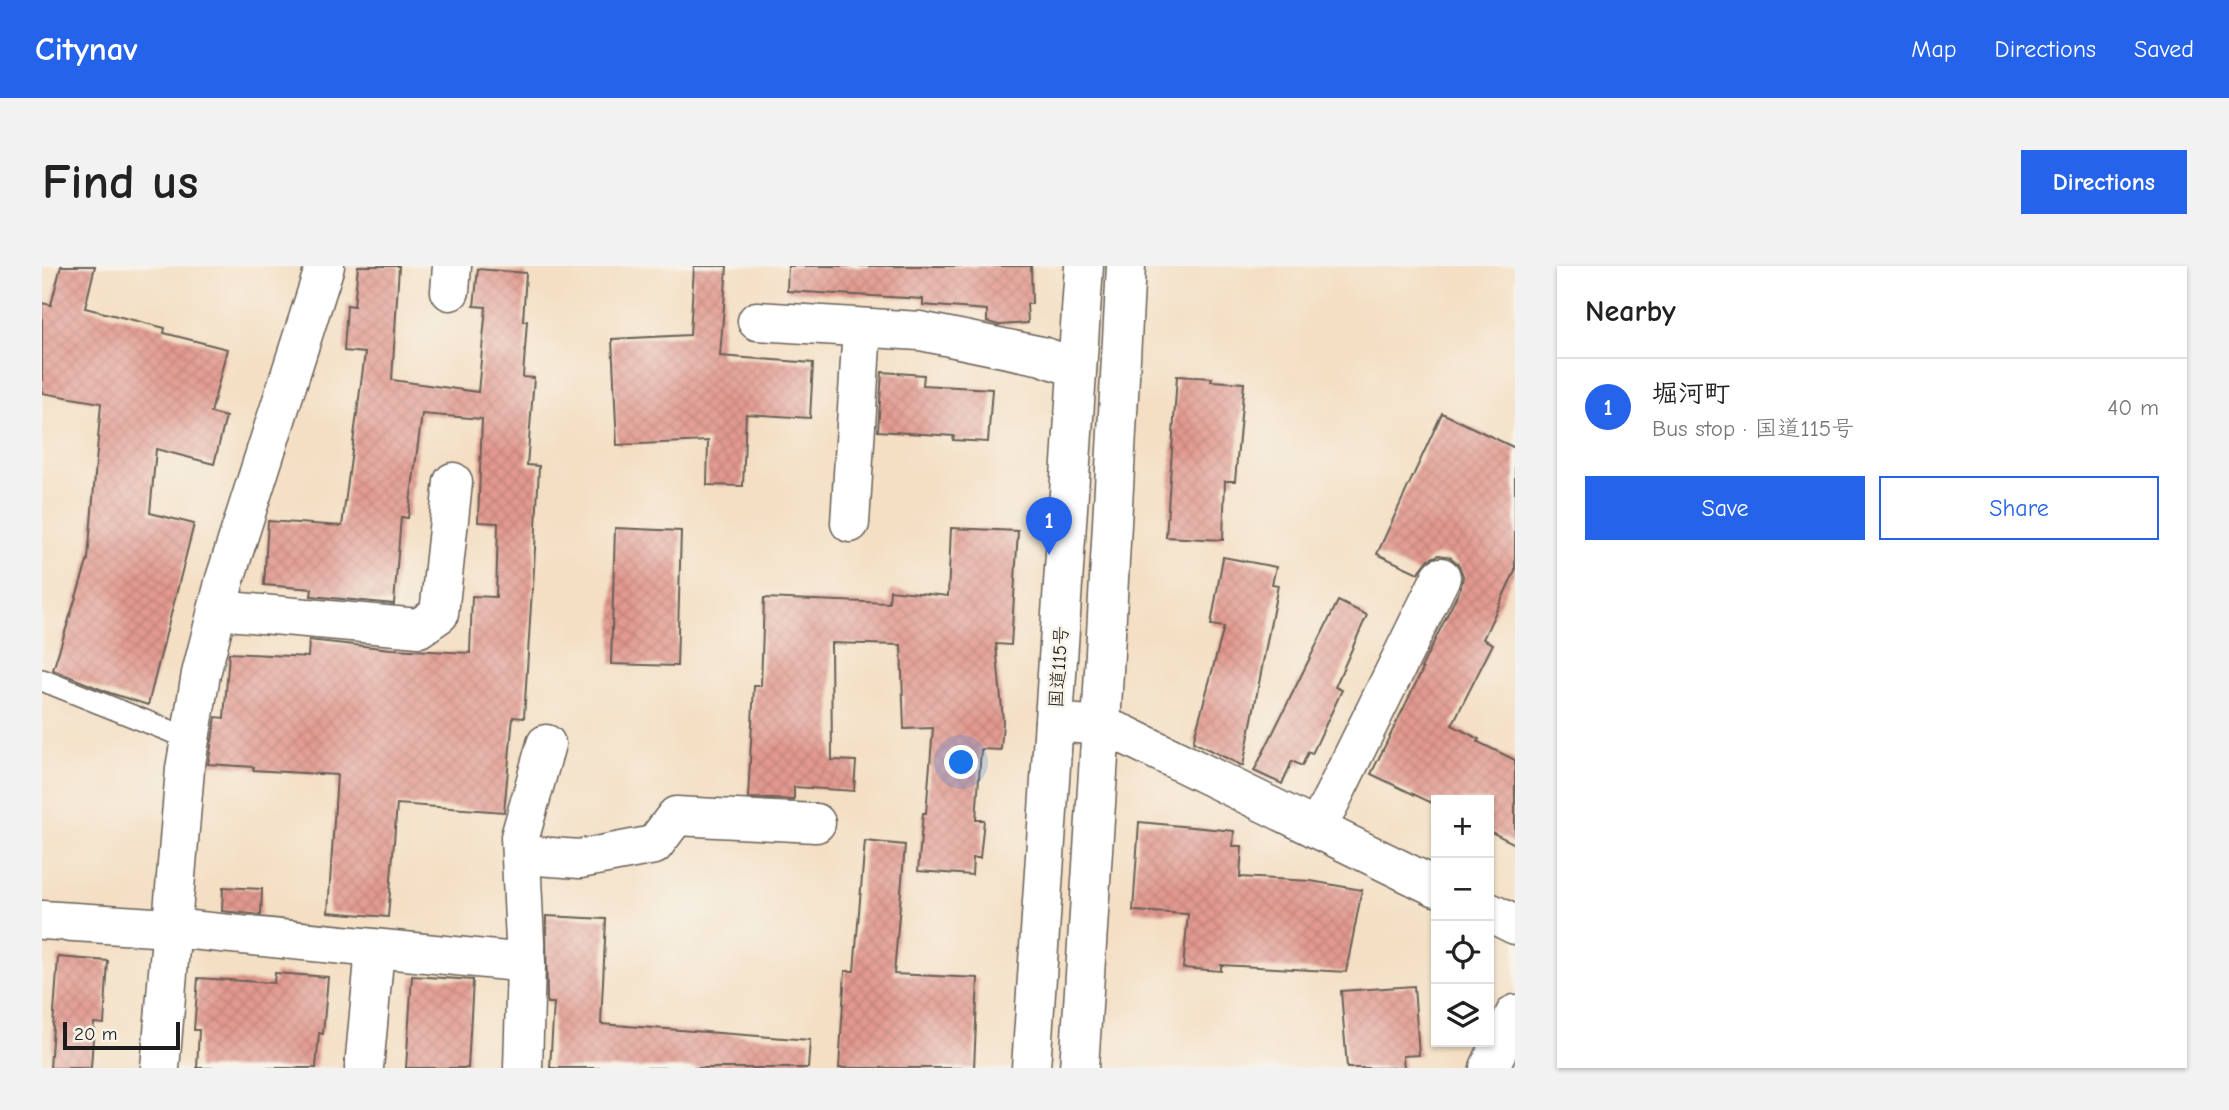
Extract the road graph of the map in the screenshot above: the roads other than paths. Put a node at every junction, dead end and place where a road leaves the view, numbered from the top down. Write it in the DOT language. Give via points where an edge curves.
graph roads {
  1 [pos="325,266"];
  2 [pos="1084,266"];
  3 [pos="1126,266"];
  4 [pos="757,321"];
  5 [pos="862,328"];
  6 [pos="1077,368"];
  7 [pos="453,482"];
  8 [pos="850,523"];
  9 [pos="1441,577"];
  10 [pos="217,610"];
  11 [pos="42,680"];
  12 [pos="1054,722"];
  13 [pos="1101,726"];
  14 [pos="190,739"];
  15 [pos="545,744"];
  16 [pos="816,823"];
  17 [pos="1317,829"];
  18 [pos="522,855"];
  19 [pos="1431,885"];
  20 [pos="1494,914"];
  21 [pos="42,920"];
  22 [pos="1515,925"];
  23 [pos="170,928"];
  24 [pos="375,949"];
  25 [pos="526,963"];
  26 [pos="1515,1014"];
  27 [pos="160,1068"];
  28 [pos="365,1068"];
  29 [pos="523,1068"];
  30 [pos="1031,1068"];
  31 [pos="1079,1068"];
  32 [pos="1489,1068"];
  1 -- 10 [label="main road"];
  2 -- 6 [label="main road, 国道115号"];
  3 -- 13 [label="main road"];
  4 -- 5 [label="main road"];
  5 -- 6 [label="main road" via="920,331 1042,356"];
  5 -- 8 [label="main road"];
  6 -- 12 [label="main road, 国道115号"];
  7 -- 10 [label="main road" via="439,614 419,628"];
  9 -- 17 [label="main road"];
  10 -- 14 [label="main road"];
  11 -- 14 [label="lane"];
  12 -- 13 [label="main road"];
  12 -- 30 [label="main road, 国道115号"];
  13 -- 17 [label="main road"];
  13 -- 31 [label="main road"];
  14 -- 23 [label="main road"];
  15 -- 18 [label="main road" via="520,837"];
  16 -- 18 [label="main road" via="676,816 654,845 580,859"];
  17 -- 19 [label="main road"];
  18 -- 25 [label="main road"];
  20 -- 22 [label="main road"];
  21 -- 23 [label="main road"];
  23 -- 24 [label="main road"];
  23 -- 27 [label="main road"];
  24 -- 25 [label="main road"];
  24 -- 28 [label="main road"];
  25 -- 29 [label="main road"];
  26 -- 32 [label="main road"];
}
